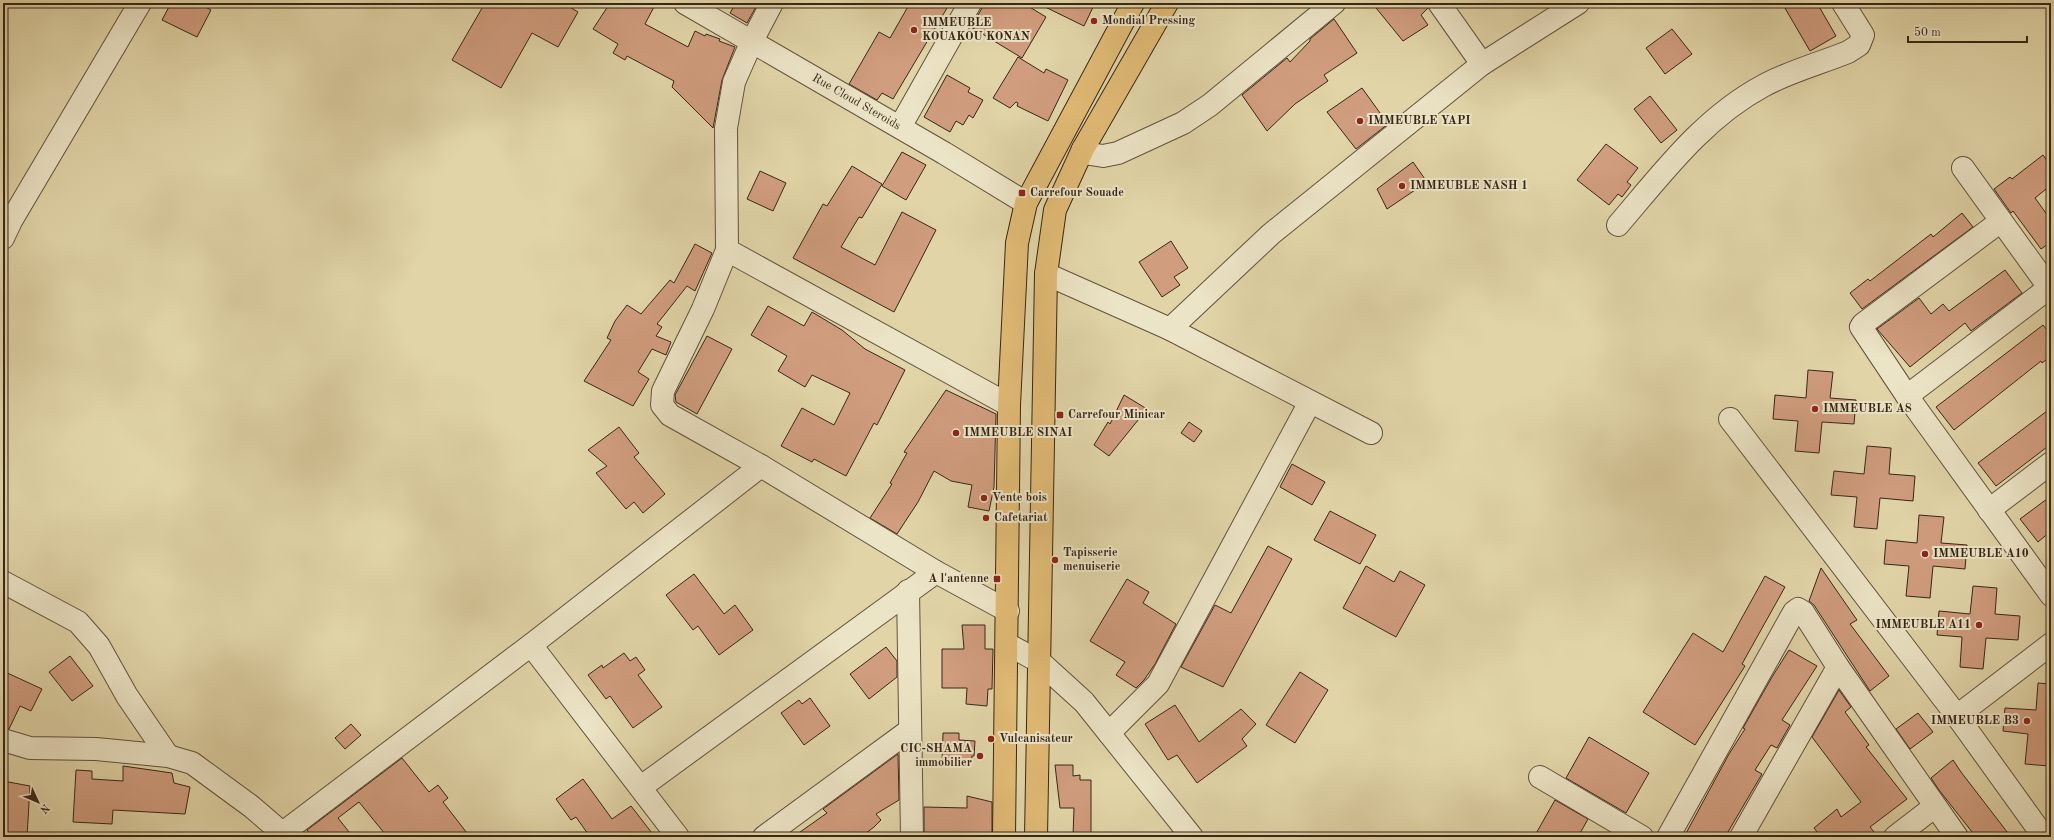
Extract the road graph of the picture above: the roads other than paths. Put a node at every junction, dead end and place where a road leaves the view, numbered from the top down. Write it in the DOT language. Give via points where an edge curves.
graph roads {
  1 [pos="140,3"];
  2 [pos="685,3"];
  3 [pos="772,3"];
  4 [pos="970,3"];
  5 [pos="1133,3"];
  6 [pos="1167,3"];
  7 [pos="1334,3"];
  8 [pos="1439,3"];
  9 [pos="1578,3"];
  10 [pos="1843,3"];
  11 [pos="752,41"];
  12 [pos="1482,64"];
  13 [pos="900,127"];
  14 [pos="1083,150"];
  15 [pos="1963,168"];
  16 [pos="1026,203"];
  17 [pos="2001,221"];
  18 [pos="1618,225"];
  19 [pos="3,238"];
  20 [pos="727,250"];
  21 [pos="1046,274"];
  22 [pos="2050,289"];
  23 [pos="1170,329"];
  24 [pos="1907,396"];
  25 [pos="1310,402"];
  26 [pos="1009,405"];
  27 [pos="1730,419"];
  28 [pos="1371,433"];
  29 [pos="2051,463"];
  30 [pos="761,466"];
  31 [pos="1989,510"];
  32 [pos="936,572"];
  33 [pos="3,582"];
  34 [pos="908,591"];
  35 [pos="2051,595"];
  36 [pos="1008,611"];
  37 [pos="1007,644"];
  38 [pos="2051,644"];
  39 [pos="531,645"];
  40 [pos="1040,662"];
  41 [pos="1838,667"];
  42 [pos="1957,716"];
  43 [pos="910,730"];
  44 [pos="1109,733"];
  45 [pos="3,740"];
  46 [pos="168,756"];
  47 [pos="1540,776"];
  48 [pos="641,787"];
  49 [pos="1934,807"];
  50 [pos="285,835"];
  51 [pos="678,837"];
  52 [pos="764,837"];
  53 [pos="912,837"];
  54 [pos="1004,837"];
  55 [pos="1036,837"];
  56 [pos="1192,837"];
  57 [pos="1642,837"];
  58 [pos="1668,837"];
  59 [pos="1741,837"];
  60 [pos="1895,837"];
  61 [pos="1957,837"];
  62 [pos="2044,837"];
  1 -- 19 [label="street"];
  2 -- 11 [label="street, Rue Cloud Steroids"];
  3 -- 11 [label="street"];
  4 -- 13 [label="street"];
  5 -- 16 [label="main road"];
  6 -- 14 [label="main road"];
  7 -- 14 [label="street" via="1210,105 1183,123 1118,153 1103,156 1084,153"];
  8 -- 12 [label="street"];
  9 -- 12 [label="street"];
  10 -- 18 [label="street" via="1863,36 1859,45 1848,52 1763,86 1726,111 1684,148"];
  11 -- 13 [label="street, Rue Cloud Steroids"];
  11 -- 20 [label="street" via="734,82 726,128"];
  12 -- 23 [label="street" via="1271,234"];
  13 -- 16 [label="street, Rue Cloud Steroids"];
  14 -- 21 [label="main road" via="1055,210"];
  15 -- 17 [label="street"];
  16 -- 26 [label="main road" via="1017,243"];
  17 -- 22 [label="street"];
  17 -- 24 [label="street" via="1863,324 1862,331"];
  20 -- 26 [label="street"];
  20 -- 30 [label="street" via="703,308 663,391 662,405 670,415"];
  21 -- 23 [label="street"];
  21 -- 40 [label="main road"];
  22 -- 24 [label="street"];
  23 -- 25 [label="street"];
  24 -- 31 [label="street"];
  25 -- 28 [label="street"];
  25 -- 44 [label="street" via="1158,684"];
  26 -- 36 [label="main road"];
  27 -- 42 [label="street"];
  29 -- 31 [label="street"];
  30 -- 32 [label="street"];
  30 -- 39 [label="street"];
  31 -- 35 [label="street"];
  32 -- 34 [label="street"];
  32 -- 36 [label="street"];
  33 -- 46 [label="street" via="78,622 99,646 127,696"];
  34 -- 43 [label="street"];
  34 -- 48 [label="street"];
  36 -- 37 [label="main road"];
  37 -- 40 [label="street"];
  37 -- 54 [label="main road"];
  38 -- 42 [label="street"];
  39 -- 48 [label="street"];
  39 -- 50 [label="street"];
  40 -- 44 [label="street" via="1084,702"];
  40 -- 55 [label="main road"];
  41 -- 49 [label="street"];
  41 -- 58 [label="street" via="1803,612 1794,612"];
  41 -- 59 [label="street"];
  42 -- 62 [label="street"];
  43 -- 52 [label="street"];
  43 -- 53 [label="street"];
  44 -- 56 [label="street"];
  45 -- 46 [label="street" via="30,748 96,749"];
  46 -- 50 [label="street" via="192,764 252,807"];
  47 -- 57 [label="street"];
  48 -- 51 [label="street"];
  49 -- 60 [label="street"];
  49 -- 61 [label="street"];
}
